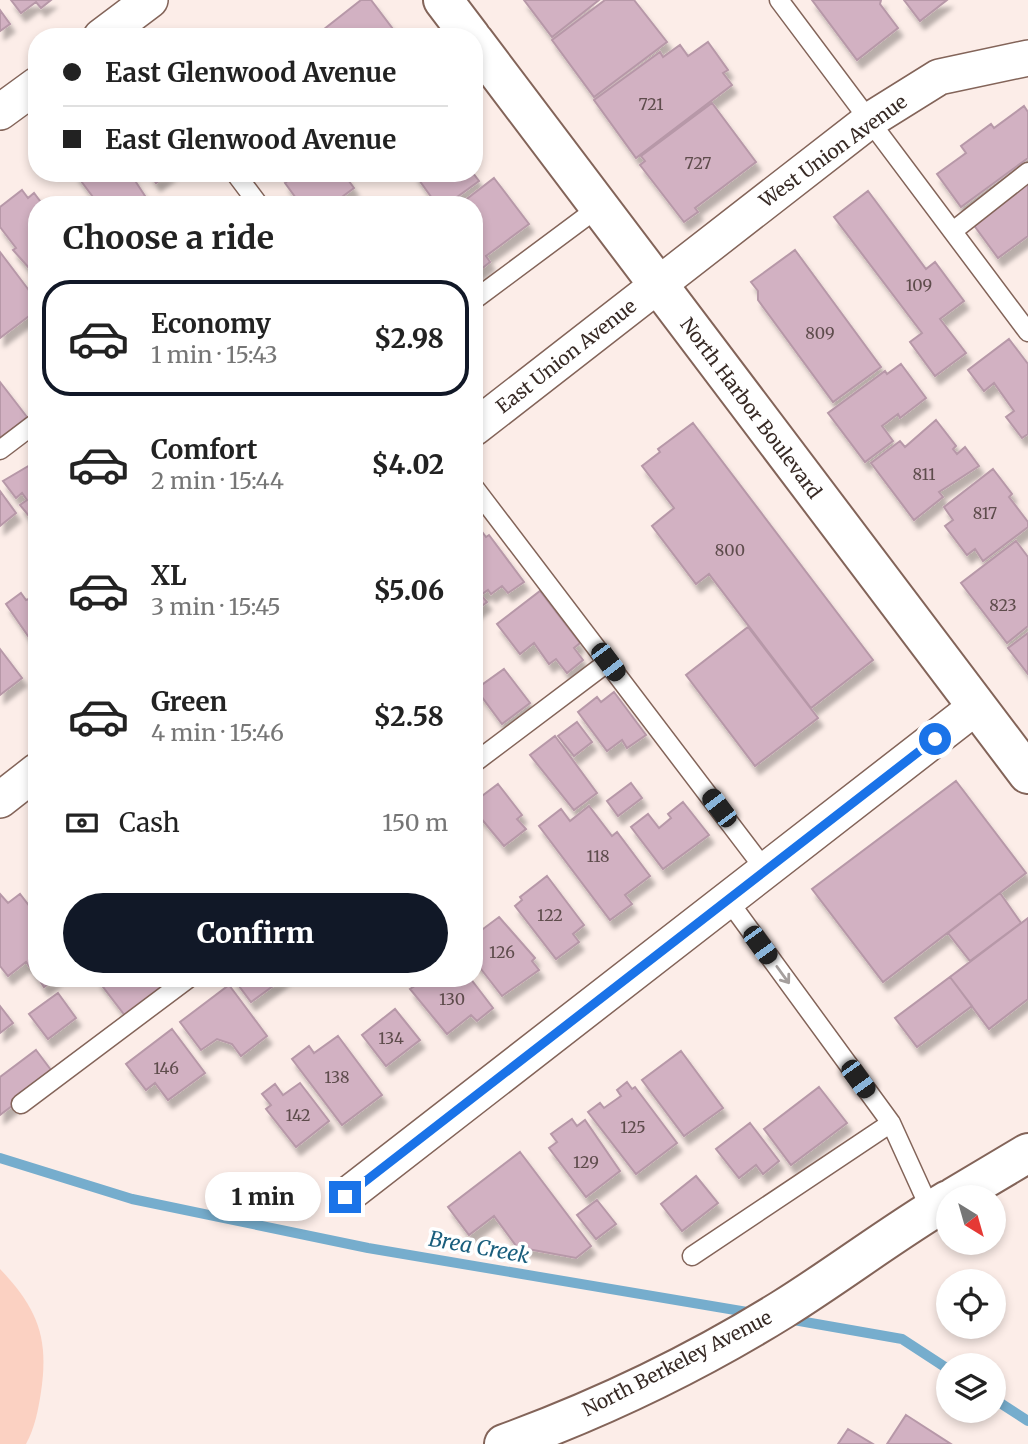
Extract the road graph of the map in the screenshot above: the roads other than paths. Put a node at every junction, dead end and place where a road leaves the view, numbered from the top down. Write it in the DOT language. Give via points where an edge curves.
graph roads {
  1 [pos="150,0"];
  2 [pos="443,0"];
  3 [pos="779,0"];
  4 [pos="121,28"];
  5 [pos="464,28"];
  6 [pos="483,53"];
  7 [pos="1028,58"];
  8 [pos="28,92"];
  9 [pos="0,112"];
  10 [pos="870,120"];
  11 [pos="1028,172"];
  12 [pos="599,207"];
  13 [pos="953,231"];
  14 [pos="657,285"];
  15 [pos="483,293"];
  16 [pos="1028,332"];
  17 [pos="483,421"];
  18 [pos="28,429"];
  19 [pos="0,450"];
  20 [pos="483,498"];
  21 [pos="608,662"];
  22 [pos="977,706"];
  23 [pos="483,756"];
  24 [pos="1028,774"];
  25 [pos="28,778"];
  26 [pos="0,800"];
  27 [pos="766,871"];
  28 [pos="728,901"];
  29 [pos="177,987"];
  30 [pos="21,1104"];
  31 [pos="891,1123"];
  32 [pos="1028,1153"];
  33 [pos="975,1185"];
  34 [pos="936,1190"];
  35 [pos="345,1197"];
  36 [pos="936,1209"];
  37 [pos="692,1256"];
  38 [pos="503,1444"];
  1 -- 4 [label="street"];
  2 -- 5 [label="main road"];
  3 -- 10 [label="lane"];
  6 -- 12 [label="main road, North Harbor Boulevard"];
  7 -- 10 [label="street, West Union Avenue" via="939,77"];
  8 -- 9 [label="street"];
  10 -- 13 [label="lane"];
  10 -- 14 [label="street, West Union Avenue"];
  11 -- 13 [label="lane"];
  12 -- 14 [label="main road, North Harbor Boulevard"];
  12 -- 15 [label="lane"];
  13 -- 16 [label="lane"];
  14 -- 17 [label="street, East Union Avenue"];
  14 -- 22 [label="main road, North Harbor Boulevard"];
  18 -- 19 [label="lane"];
  20 -- 21 [label="lane"];
  21 -- 23 [label="lane"];
  21 -- 27 [label="lane"];
  22 -- 24 [label="main road, North Harbor Boulevard"];
  22 -- 27 [label="street"];
  25 -- 26 [label="street"];
  27 -- 28 [label="street"];
  28 -- 31 [label="lane, one-way"];
  28 -- 35 [label="street"];
  29 -- 30 [label="lane"];
  31 -- 34 [label="lane"];
  31 -- 37 [label="lane"];
  32 -- 33 [label="main road, North Berkeley Avenue"];
  36 -- 38 [label="main road, North Berkeley Avenue" via="712,1350 610,1400"];
}
